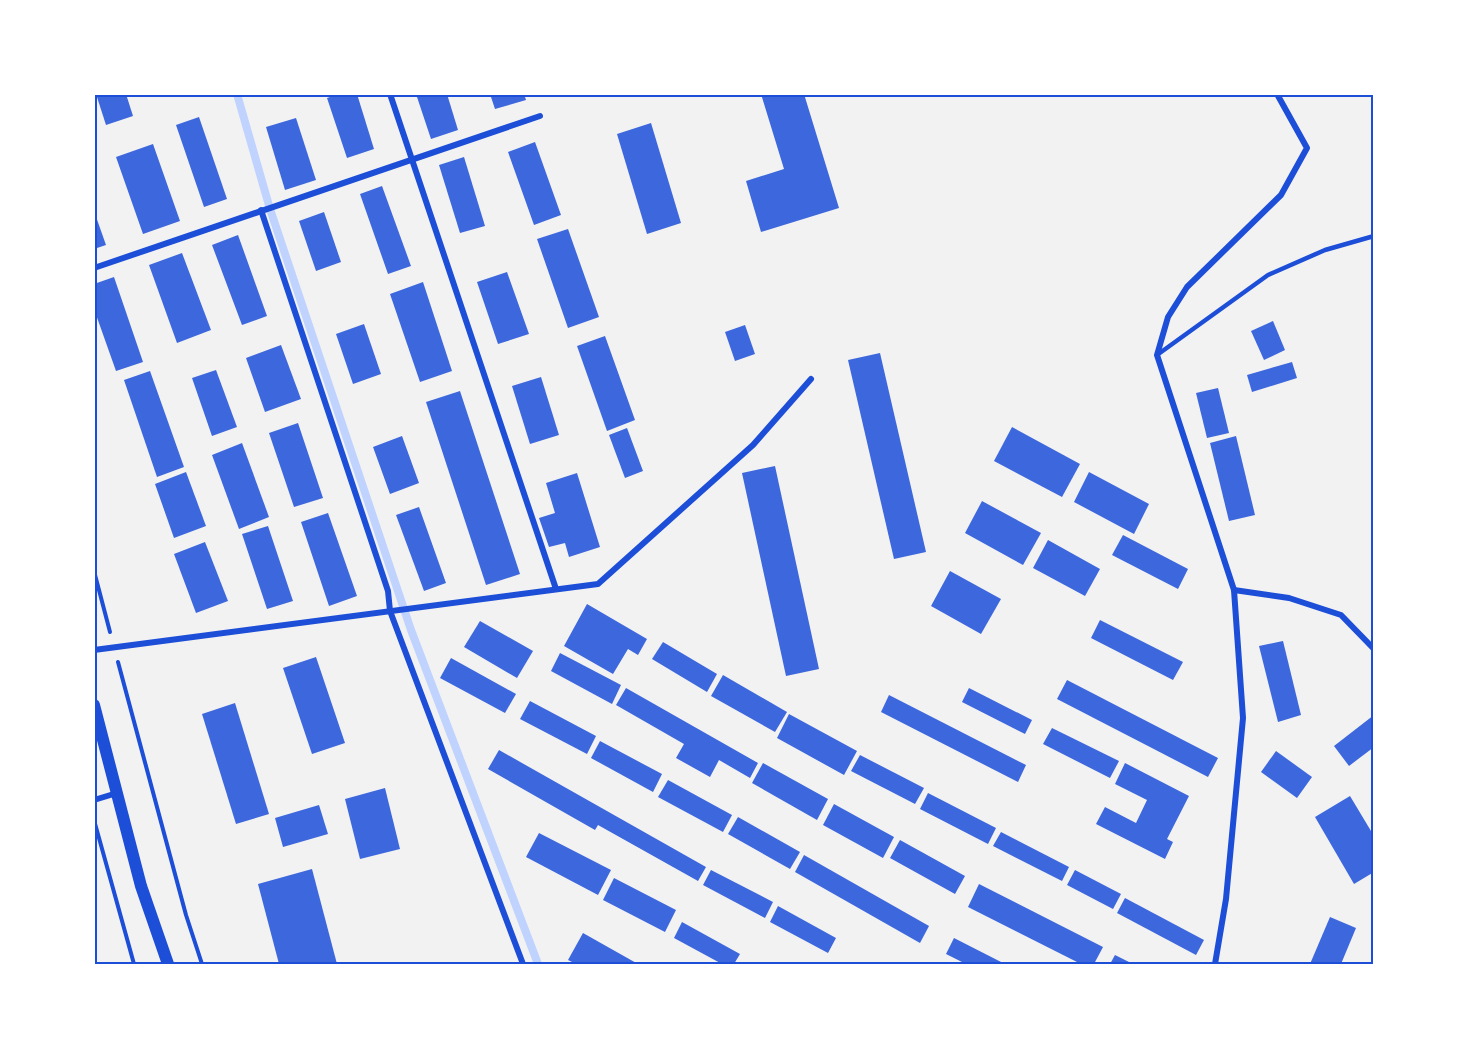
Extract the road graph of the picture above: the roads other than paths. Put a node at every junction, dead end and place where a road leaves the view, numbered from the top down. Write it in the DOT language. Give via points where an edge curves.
graph roads {
  1 [pos="390,94"];
  2 [pos="1277,94"];
  3 [pos="540,116"];
  4 [pos="412,159"];
  5 [pos="261,210"];
  6 [pos="1374,236"];
  7 [pos="94,268"];
  8 [pos="1157,355"];
  9 [pos="812,379"];
  10 [pos="556,589"];
  11 [pos="1233,590"];
  12 [pos="390,611"];
  13 [pos="1374,649"];
  14 [pos="94,650"];
  15 [pos="94,705"];
  16 [pos="117,793"];
  17 [pos="94,800"];
  18 [pos="168,964"];
  19 [pos="523,964"];
  20 [pos="1215,964"];
  1 -- 4 [label="street"];
  2 -- 8 [label="street" via="1307,148 1281,195 1187,287 1168,317"];
  3 -- 4 [label="street"];
  4 -- 5 [label="street"];
  4 -- 10 [label="street"];
  5 -- 7 [label="street"];
  5 -- 12 [label="street" via="388,591"];
  6 -- 8 [label="lane" via="1325,250 1268,276"];
  8 -- 11 [label="street"];
  9 -- 10 [label="street" via="753,445 598,584"];
  10 -- 12 [label="street"];
  11 -- 13 [label="street" via="1288,598 1341,615"];
  11 -- 20 [label="street" via="1243,718 1226,899"];
  12 -- 14 [label="street"];
  12 -- 19 [label="street"];
  15 -- 16 [label="main road"];
  16 -- 17 [label="street"];
  16 -- 18 [label="main road" via="141,886"];
}
